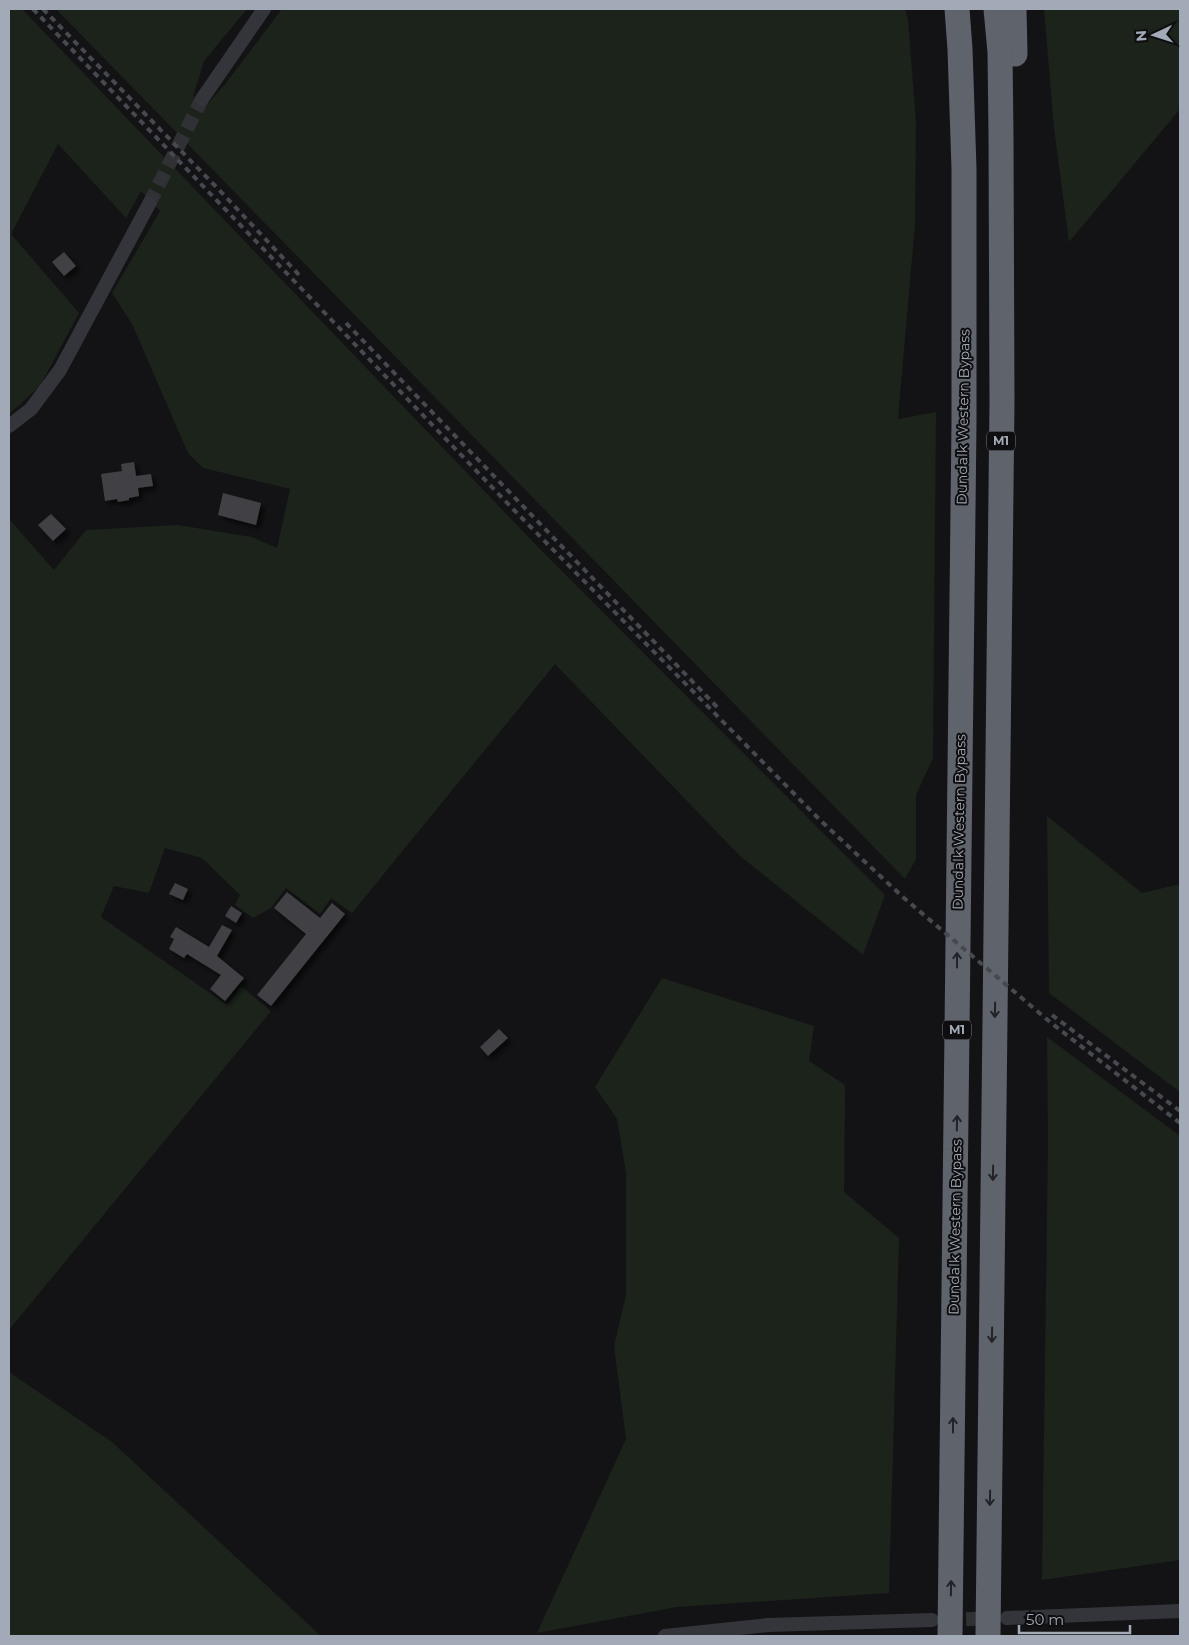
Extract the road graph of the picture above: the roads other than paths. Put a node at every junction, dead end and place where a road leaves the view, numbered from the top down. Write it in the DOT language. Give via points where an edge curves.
graph roads {
  1 [pos="264,9"];
  2 [pos="944,9"];
  3 [pos="957,9"];
  4 [pos="996,9"];
  5 [pos="1014,9"];
  6 [pos="202,99"];
  7 [pos="149,204"];
  8 [pos="964,423"];
  9 [pos="9,426"];
  10 [pos="997,874"];
  11 [pos="1180,1611"];
  12 [pos="1007,1618"];
  13 [pos="941,1628"];
  14 [pos="665,1636"];
  15 [pos="988,1636"];
  1 -- 6 [label="street"];
  2 -- 8 [label="highway" via="949,58 955,366"];
  3 -- 8 [label="highway, Dundalk Western Bypass / M1" via="964,169"];
  4 -- 10 [label="highway, M1" via="1000,52 1002,343"];
  5 -- 10 [label="highway" via="1018,145 1010,729"];
  7 -- 9 [label="street" via="60,370 31,409"];
  13 -- 8 [label="highway, Dundalk Western Bypass / M1, one-way"];
  10 -- 15 [label="highway, M1, one-way"];
  11 -- 12 [label="street"];
  13 -- 14 [label="street" via="768,1625"];
}
